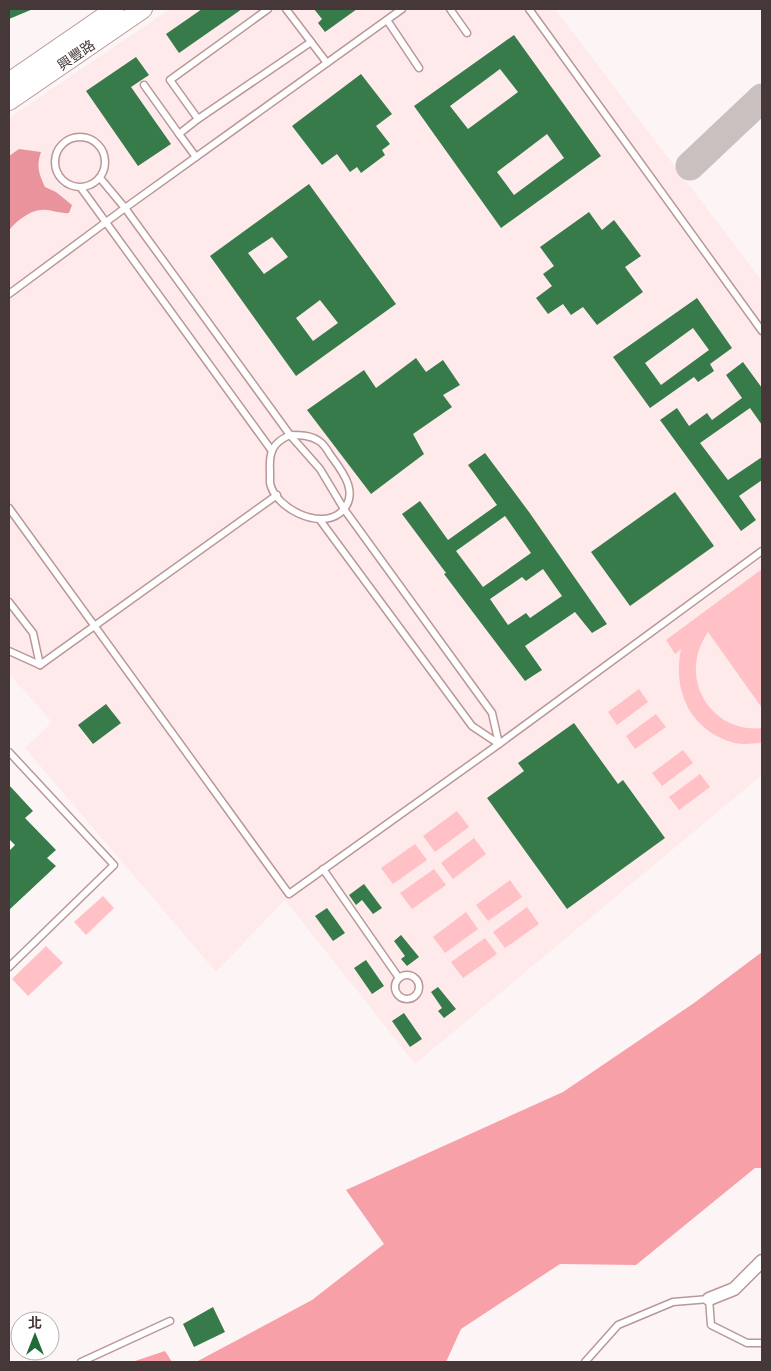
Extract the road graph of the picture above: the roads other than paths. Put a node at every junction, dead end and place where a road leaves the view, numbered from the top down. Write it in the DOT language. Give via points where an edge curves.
graph roads {
  1 [pos="115,9"];
  2 [pos="143,9"];
  3 [pos="268,9"];
  4 [pos="286,9"];
  5 [pos="402,9"];
  6 [pos="450,9"];
  7 [pos="529,9"];
  8 [pos="387,20"];
  9 [pos="467,34"];
  10 [pos="311,42"];
  11 [pos="327,63"];
  12 [pos="418,68"];
  13 [pos="38,72"];
  14 [pos="9,82"];
  15 [pos="144,85"];
  16 [pos="9,101"];
  17 [pos="198,119"];
  18 [pos="179,134"];
  19 [pos="196,157"];
  20 [pos="100,178"];
  21 [pos="80,188"];
  22 [pos="125,208"];
  23 [pos="106,223"];
  24 [pos="9,294"];
  25 [pos="762,330"];
  26 [pos="290,435"];
  27 [pos="272,451"];
  28 [pos="277,495"];
  29 [pos="9,508"];
  30 [pos="344,509"];
  31 [pos="320,520"];
  32 [pos="762,551"];
  33 [pos="9,602"];
  34 [pos="94,626"];
  35 [pos="9,651"];
  36 [pos="40,665"];
  37 [pos="500,744"];
  38 [pos="9,752"];
  39 [pos="323,870"];
  40 [pos="9,967"];
  41 [pos="399,978"];
  42 [pos="762,1261"];
  43 [pos="709,1299"];
  44 [pos="170,1321"];
  45 [pos="762,1343"];
  46 [pos="81,1362"];
  47 [pos="585,1362"];
  1 -- 13 [label="main road, 興豐路"];
  2 -- 13 [label="main road, 興豐路"];
  3 -- 17 [label="lane" via="170,80"];
  4 -- 10 [label="lane"];
  5 -- 8 [label="lane"];
  6 -- 9 [label="lane"];
  7 -- 25 [label="lane"];
  8 -- 11 [label="lane"];
  8 -- 12 [label="lane"];
  10 -- 11 [label="lane"];
  10 -- 17 [label="lane"];
  11 -- 19 [label="lane"];
  13 -- 14 [label="main road, 興豐路"];
  13 -- 16 [label="main road, 興豐路"];
  15 -- 18 [label="lane"];
  17 -- 18 [label="lane"];
  18 -- 19 [label="lane"];
  19 -- 22 [label="lane"];
  20 -- 21 [label="lane" via="92,185"];
  20 -- 21 [label="lane" via="105,167 105,156 100,146 90,139 68,140 59,147 55,169 69,186"];
  20 -- 22 [label="lane"];
  21 -- 23 [label="lane"];
  22 -- 23 [label="lane"];
  22 -- 26 [label="lane"];
  23 -- 24 [label="lane"];
  23 -- 27 [label="lane"];
  26 -- 27 [label="lane" via="279,440"];
  26 -- 30 [label="lane" via="320,469"];
  26 -- 30 [label="lane" via="306,435 320,442 333,458 348,481 350,494"];
  27 -- 28 [label="lane" via="270,484"];
  28 -- 31 [label="lane" via="290,508"];
  28 -- 34 [label="lane"];
  29 -- 34 [label="lane"];
  30 -- 31 [label="lane" via="334,518"];
  30 -- 37 [label="lane" via="492,713"];
  31 -- 37 [label="lane" via="472,726"];
  32 -- 37 [label="lane"];
  33 -- 36 [label="lane" via="32,633"];
  34 -- 36 [label="lane"];
  34 -- 39 [label="lane" via="289,894"];
  35 -- 36 [label="lane"];
  37 -- 39 [label="lane"];
  38 -- 40 [label="lane" via="114,865"];
  39 -- 41 [label="lane"];
  42 -- 43 [label="street" via="734,1289"];
  43 -- 45 [label="lane" via="711,1325 746,1342"];
  43 -- 47 [label="lane" via="673,1302 618,1325"];
  44 -- 46 [label="lane"];
}
